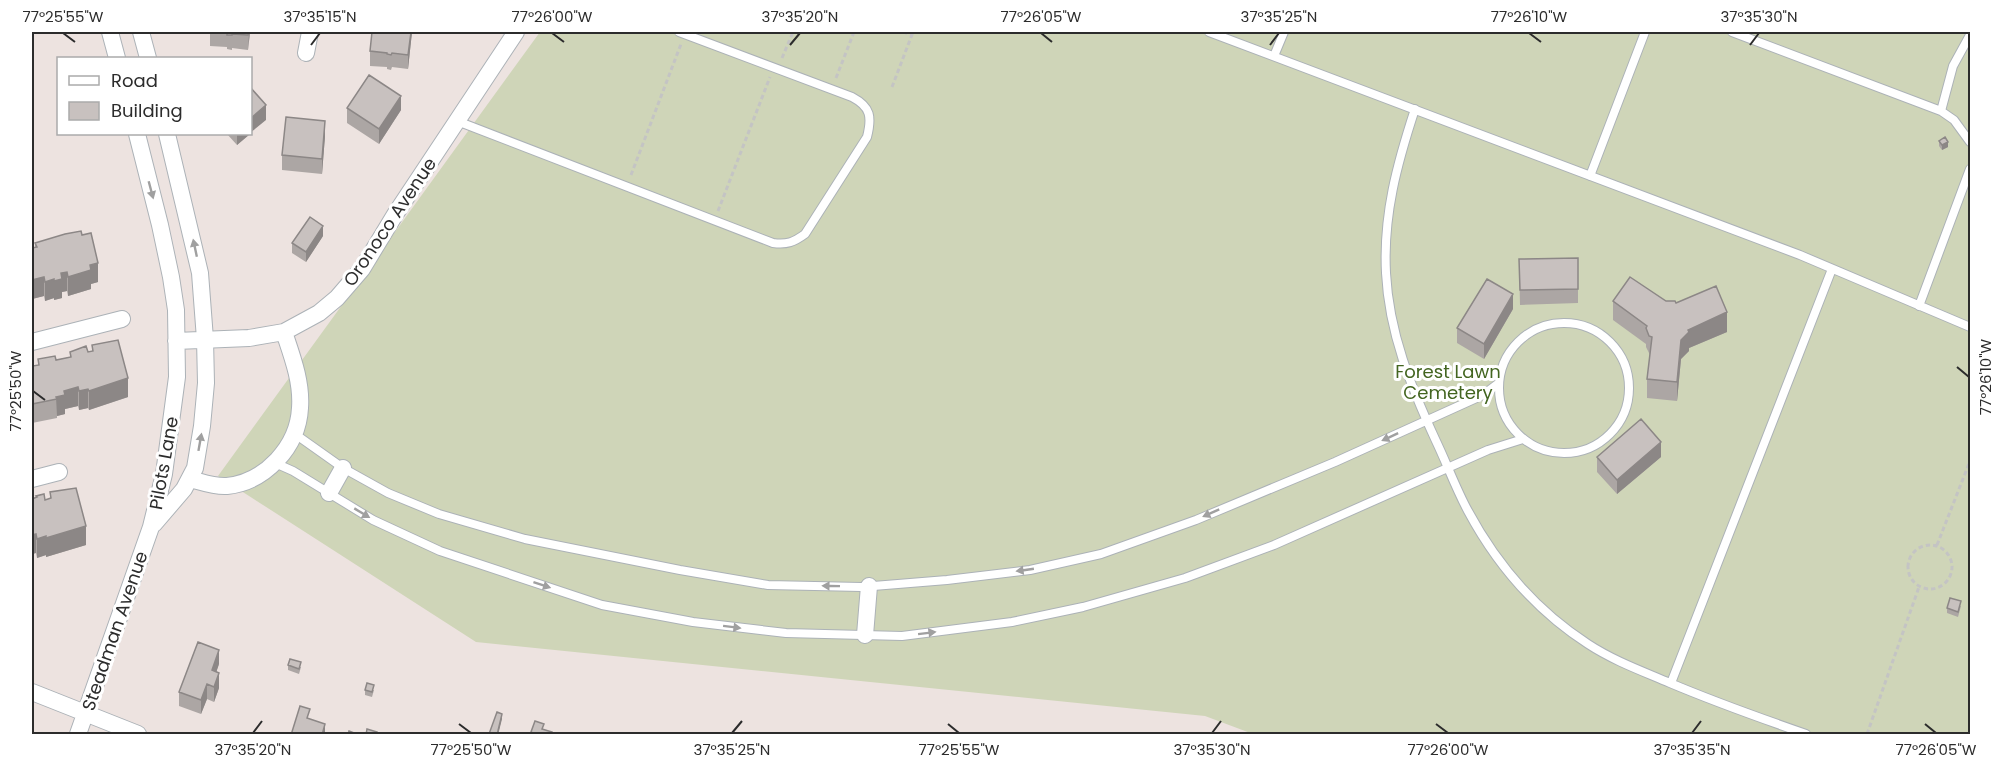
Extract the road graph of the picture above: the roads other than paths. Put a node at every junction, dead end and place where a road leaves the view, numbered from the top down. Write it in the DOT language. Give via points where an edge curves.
graph roads {
  1 [pos="110,32"];
  2 [pos="141,32"];
  3 [pos="310,32"];
  4 [pos="516,32"];
  5 [pos="1209,32"];
  6 [pos="1284,32"];
  7 [pos="1645,32"];
  8 [pos="1732,32"];
  9 [pos="682,33"];
  10 [pos="1971,35"];
  11 [pos="306,52"];
  12 [pos="1274,56"];
  13 [pos="117,57"];
  14 [pos="148,57"];
  15 [pos="1415,109"];
  16 [pos="1941,111"];
  17 [pos="457,121"];
  18 [pos="137,135"];
  19 [pos="167,135"];
  20 [pos="1971,142"];
  21 [pos="1971,169"];
  22 [pos="1590,176"];
  23 [pos="1832,268"];
  24 [pos="1919,306"];
  25 [pos="122,319"];
  26 [pos="1971,327"];
  27 [pos="284,332"];
  28 [pos="205,339"];
  29 [pos="177,341"];
  30 [pos="32,342"];
  31 [pos="1498,383"];
  32 [pos="1427,420"];
  33 [pos="295,434"];
  34 [pos="1523,439"];
  35 [pos="275,463"];
  36 [pos="1448,467"];
  37 [pos="344,468"];
  38 [pos="59,472"];
  39 [pos="190,478"];
  40 [pos="32,479"];
  41 [pos="329,493"];
  42 [pos="151,527"];
  43 [pos="869,586"];
  44 [pos="865,635"];
  45 [pos="1671,683"];
  46 [pos="32,692"];
  47 [pos="86,713"];
  48 [pos="115,730"];
  49 [pos="78,735"];
  50 [pos="138,735"];
  51 [pos="1806,735"];
  1 -- 13 [label="street"];
  2 -- 14 [label="street"];
  3 -- 11 [label="street"];
  4 -- 17 [label="street, Oronoco Avenue"];
  5 -- 12 [label="lane"];
  6 -- 12 [label="lane"];
  7 -- 22 [label="lane"];
  8 -- 16 [label="lane"];
  9 -- 17 [label="lane" via="832,89 862,102 869,112 867,137 805,234 794,242 773,243"];
  10 -- 16 [label="lane" via="1953,66"];
  12 -- 15 [label="lane"];
  15 -- 22 [label="lane"];
  15 -- 32 [label="lane" via="1389,206 1386,272 1396,339"];
  16 -- 20 [label="lane" via="1954,120"];
  17 -- 27 [label="street, Oronoco Avenue" via="350,284 319,313"];
  18 -- 29 [label="street, Pilots Lane, one-way" via="171,277"];
  28 -- 19 [label="street, Pilots Lane, one-way" via="196,251"];
  21 -- 24 [label="lane"];
  22 -- 23 [label="lane"];
  23 -- 24 [label="lane"];
  23 -- 45 [label="lane"];
  24 -- 26 [label="lane"];
  25 -- 30 [label="street"];
  27 -- 28 [label="street, Oronoco Avenue"];
  27 -- 33 [label="street" via="300,390"];
  28 -- 29 [label="street, Oronoco Avenue"];
  39 -- 28 [label="street, Pilots Lane, one-way" via="202,426"];
  29 -- 42 [label="street, Pilots Lane" via="171,434"];
  31 -- 32 [label="lane" via="1483,395"];
  31 -- 34 [label="lane" via="1504,414"];
  31 -- 34 [label="lane" via="1503,364 1527,334 1563,322 1600,333 1625,362 1630,381 1623,418 1596,446 1578,453 1558,454"];
  32 -- 36 [label="lane"];
  32 -- 43 [label="lane, one-way" via="1196,520 1101,554 1030,570"];
  33 -- 35 [label="street"];
  33 -- 37 [label="lane"];
  34 -- 36 [label="lane"];
  35 -- 39 [label="street" via="258,476 236,484 218,486"];
  35 -- 41 [label="lane"];
  44 -- 36 [label="lane, one-way" via="902,636 1012,622 1174,581 1274,545"];
  36 -- 45 [label="lane" via="1468,511 1501,564 1526,593 1588,644 1620,663"];
  37 -- 41 [label="street"];
  43 -- 37 [label="lane, one-way" via="768,585 525,539 439,514 388,493"];
  38 -- 40 [label="street"];
  39 -- 42 [label="street, Pilots Lane"];
  41 -- 44 [label="lane, one-way" via="373,520 440,551 602,605 693,622 786,633"];
  42 -- 47 [label="street, Steadman Avenue"];
  43 -- 44 [label="street"];
  45 -- 51 [label="lane"];
  46 -- 47 [label="street"];
  47 -- 48 [label="street"];
  47 -- 49 [label="street, Steadman Avenue"];
  48 -- 50 [label="street"];
}
